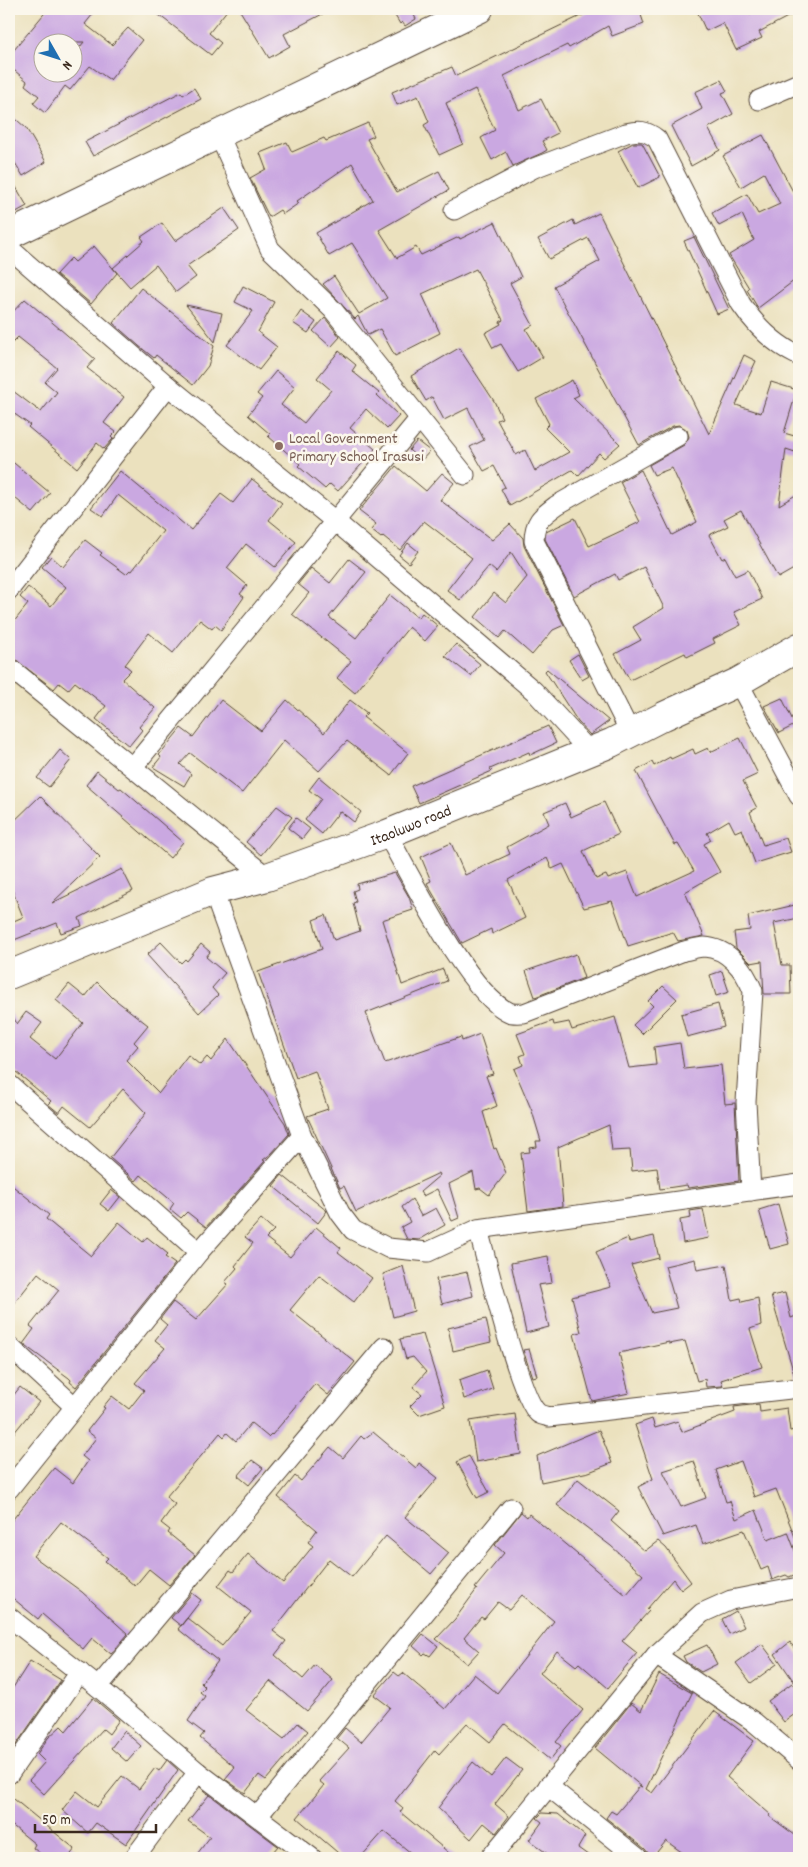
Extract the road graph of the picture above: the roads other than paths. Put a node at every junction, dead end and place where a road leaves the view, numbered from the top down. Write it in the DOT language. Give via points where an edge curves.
graph roads {
  1 [pos="478,9"];
  2 [pos="799,83"];
  3 [pos="759,100"];
  4 [pos="219,135"];
  5 [pos="454,210"];
  6 [pos="9,235"];
  7 [pos="9,248"];
  8 [pos="799,356"];
  9 [pos="168,386"];
  10 [pos="419,419"];
  11 [pos="678,436"];
  12 [pos="465,475"];
  13 [pos="336,520"];
  14 [pos="9,590"];
  15 [pos="799,646"];
  16 [pos="9,667"];
  17 [pos="738,682"];
  18 [pos="630,732"];
  19 [pos="590,752"];
  20 [pos="133,767"];
  21 [pos="799,796"];
  22 [pos="387,834"];
  23 [pos="267,877"];
  24 [pos="213,891"];
  25 [pos="9,975"];
  26 [pos="9,1084"];
  27 [pos="302,1136"];
  28 [pos="799,1184"];
  29 [pos="751,1191"];
  30 [pos="478,1229"];
  31 [pos="199,1252"];
  32 [pos="9,1346"];
  33 [pos="384,1347"];
  34 [pos="799,1388"];
  35 [pos="75,1407"];
  36 [pos="9,1489"];
  37 [pos="511,1508"];
  38 [pos="799,1586"];
  39 [pos="9,1618"];
  40 [pos="656,1655"];
  41 [pos="80,1672"];
  42 [pos="98,1687"];
  43 [pos="799,1760"];
  44 [pos="198,1772"];
  45 [pos="9,1774"];
  46 [pos="548,1786"];
  47 [pos="258,1816"];
  48 [pos="134,1858"];
  49 [pos="312,1858"];
  50 [pos="490,1858"];
  51 [pos="638,1858"];
  1 -- 4 [label="street"];
  2 -- 3 [label="street"];
  4 -- 6 [label="street"];
  4 -- 10 [label="street" via="270,249 333,310"];
  5 -- 8 [label="street" via="534,168 626,133 649,132 657,139 754,322 781,346"];
  7 -- 9 [label="street"];
  9 -- 13 [label="street"];
  9 -- 14 [label="street"];
  10 -- 12 [label="street"];
  10 -- 13 [label="street"];
  11 -- 18 [label="street" via="557,505 541,517 534,529 534,541"];
  13 -- 19 [label="street" via="534,691"];
  13 -- 20 [label="street"];
  15 -- 17 [label="street, Itaoluwo road"];
  16 -- 20 [label="street"];
  17 -- 18 [label="street, Itaoluwo road"];
  17 -- 21 [label="street"];
  18 -- 19 [label="street, Itaoluwo road"];
  19 -- 22 [label="street, Itaoluwo road"];
  20 -- 23 [label="street"];
  22 -- 23 [label="street, Itaoluwo road"];
  22 -- 29 [label="street" via="464,968 482,990 510,1012 524,1013 684,951 704,947 721,952 734,961 747,975 753,991 746,1102"];
  23 -- 24 [label="street, Itaoluwo road"];
  24 -- 25 [label="street, Itaoluwo road"];
  24 -- 27 [label="street"];
  26 -- 31 [label="street"];
  27 -- 30 [label="street" via="340,1213 352,1230 368,1239 388,1248 428,1252"];
  27 -- 31 [label="street"];
  28 -- 29 [label="street"];
  29 -- 30 [label="street"];
  30 -- 34 [label="street" via="515,1360 538,1414 549,1417"];
  31 -- 35 [label="street"];
  32 -- 35 [label="street"];
  33 -- 42 [label="street"];
  35 -- 36 [label="street"];
  37 -- 47 [label="street"];
  38 -- 40 [label="street" via="731,1600 702,1613"];
  39 -- 41 [label="street"];
  40 -- 43 [label="street" via="754,1722"];
  40 -- 46 [label="street"];
  41 -- 42 [label="street"];
  41 -- 45 [label="street"];
  42 -- 44 [label="street"];
  44 -- 47 [label="street"];
  44 -- 48 [label="street"];
  46 -- 50 [label="street"];
  46 -- 51 [label="street"];
  47 -- 49 [label="street"];
}
